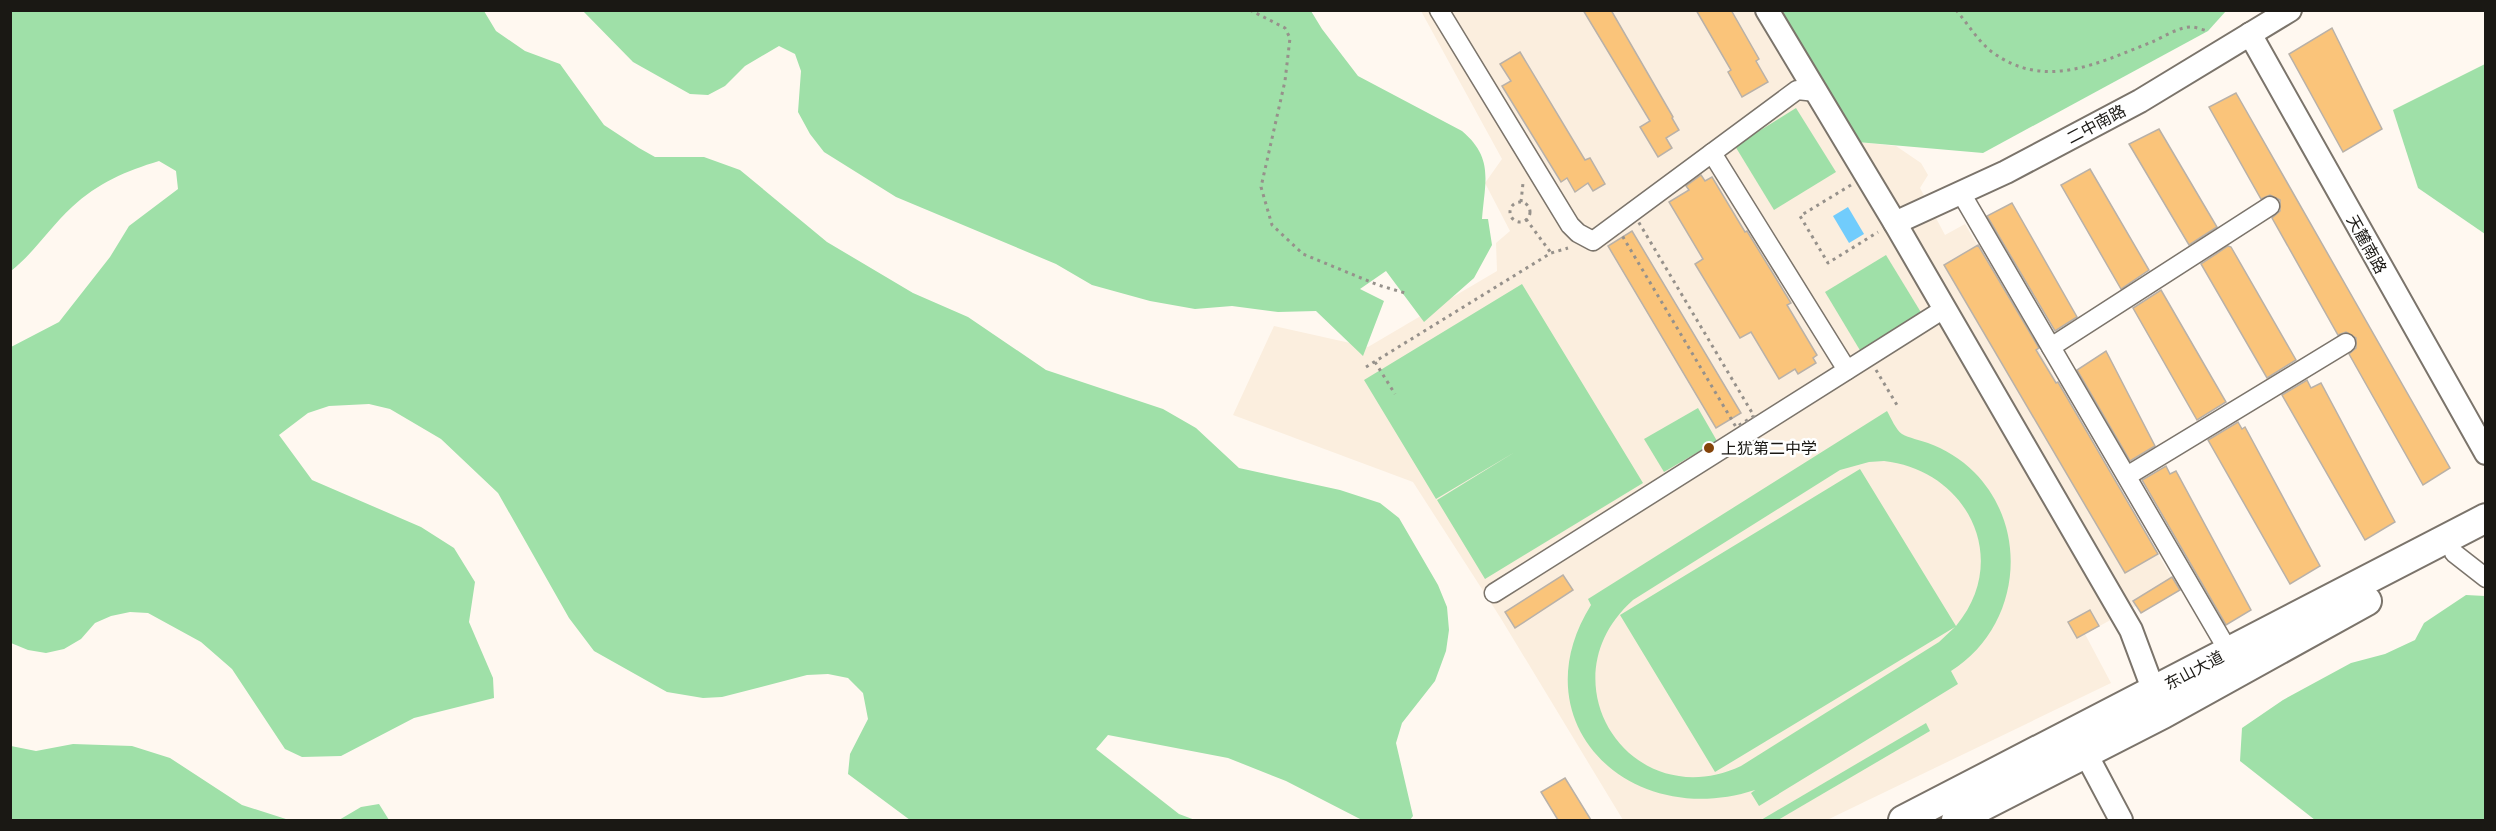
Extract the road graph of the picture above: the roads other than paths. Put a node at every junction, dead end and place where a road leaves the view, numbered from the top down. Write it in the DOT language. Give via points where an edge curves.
graph roads {
  1 [pos="1439,10"];
  2 [pos="1767,10"];
  3 [pos="2290,10"];
  4 [pos="2250,34"];
  5 [pos="1816,92"];
  6 [pos="1712,153"];
  7 [pos="1961,193"];
  8 [pos="2270,206"];
  9 [pos="1887,227"];
  10 [pos="1944,309"];
  11 [pos="2346,343"];
  12 [pos="2051,347"];
  13 [pos="1847,370"];
  14 [pos="2486,453"];
  15 [pos="2127,476"];
  16 [pos="2486,518"];
  17 [pos="2486,537"];
  18 [pos="2454,553"];
  19 [pos="2486,578"];
  20 [pos="1494,593"];
  21 [pos="2229,652"];
  22 [pos="2158,703"];
  23 [pos="2080,743"];
  24 [pos="1902,820"];
  25 [pos="1956,820"];
  26 [pos="2121,820"];
  1 -- 6 [label="street" via="1570,225 1593,241"];
  2 -- 5 [label="street"];
  3 -- 4 [label="street, 二中南路"];
  4 -- 7 [label="street, 二中南路" via="2140,101"];
  4 -- 14 [label="street, 天麓南路"];
  5 -- 6 [label="street" via="1797,90"];
  5 -- 9 [label="street"];
  6 -- 13 [label="street"];
  7 -- 9 [label="street, 二中南路"];
  7 -- 12 [label="street"];
  8 -- 12 [label="street"];
  9 -- 10 [label="street"];
  10 -- 13 [label="street"];
  10 -- 22 [label="street" via="2131,630"];
  11 -- 15 [label="street"];
  12 -- 15 [label="street"];
  13 -- 20 [label="street"];
  15 -- 21 [label="street"];
  16 -- 21 [label="main road, 东山大道"];
  17 -- 18 [label="main road, 东山大道"];
  18 -- 19 [label="street"];
  18 -- 22 [label="main road, 东山大道"];
  21 -- 22 [label="main road, 东山大道"];
  22 -- 23 [label="main road, 东山大道"];
  23 -- 24 [label="main road, 东山大道"];
  23 -- 25 [label="main road, 东山大道"];
  23 -- 26 [label="street"];
}
